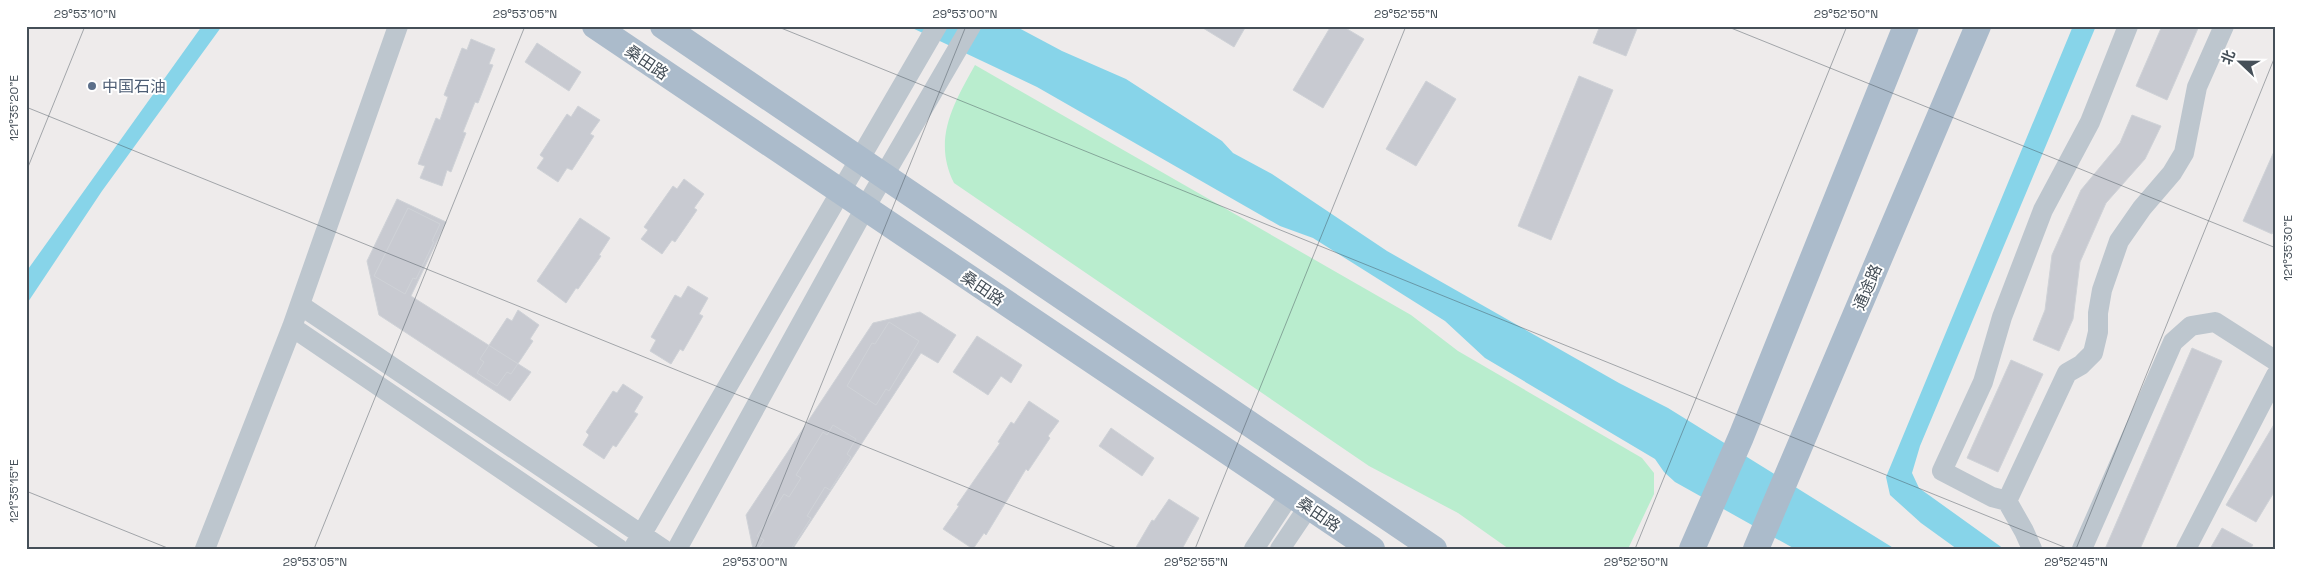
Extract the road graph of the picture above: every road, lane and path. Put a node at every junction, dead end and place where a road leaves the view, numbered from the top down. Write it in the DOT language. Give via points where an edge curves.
graph roads {
  1 [pos="398,26"];
  2 [pos="594,26"];
  3 [pos="664,26"];
  4 [pos="971,26"];
  5 [pos="1906,26"];
  6 [pos="1978,26"];
  7 [pos="2128,26"];
  8 [pos="2224,26"];
  9 [pos="932,35"];
  10 [pos="859,159"];
  11 [pos="884,176"];
  12 [pos="840,192"];
  13 [pos="865,208"];
  14 [pos="300,305"];
  15 [pos="292,327"];
  16 [pos="2276,361"];
  17 [pos="2276,375"];
  18 [pos="1300,500"];
  19 [pos="2007,501"];
  20 [pos="637,541"];
  21 [pos="1758,543"];
  22 [pos="205,549"];
  23 [pos="619,549"];
  24 [pos="663,549"];
  25 [pos="677,549"];
  26 [pos="1254,549"];
  27 [pos="1280,549"];
  28 [pos="1372,549"];
  29 [pos="1434,549"];
  30 [pos="1692,549"];
  31 [pos="2032,549"];
  32 [pos="2082,549"];
  33 [pos="2186,549"];
  1 -- 14 [label="street"];
  2 -- 12 [label="main road, 桑田路"];
  3 -- 10 [label="main road"];
  4 -- 11 [label="street"];
  5 -- 30 [label="main road"];
  6 -- 21 [label="main road, 通途路"];
  7 -- 19 [label="street" via="2090,122 2044,210 2002,317 1983,382 1942,471 1992,497"];
  8 -- 19 [label="street" via="2197,87 2184,153 2119,241 2102,290 2093,353 2067,373"];
  9 -- 10 [label="street"];
  10 -- 11 [label="main road"];
  10 -- 12 [label="street"];
  11 -- 13 [label="street"];
  11 -- 29 [label="main road"];
  12 -- 13 [label="main road, 桑田路"];
  12 -- 20 [label="street"];
  13 -- 18 [label="main road, 桑田路"];
  13 -- 25 [label="street"];
  14 -- 15 [label="street"];
  14 -- 20 [label="street"];
  15 -- 22 [label="street"];
  15 -- 23 [label="street"];
  16 -- 32 [label="street" via="2215,322 2191,326 2173,342"];
  17 -- 33 [label="street"];
  18 -- 26 [label="street"];
  18 -- 27 [label="street"];
  18 -- 28 [label="main road, 桑田路"];
  19 -- 31 [label="street"];
  20 -- 24 [label="street"];
}
